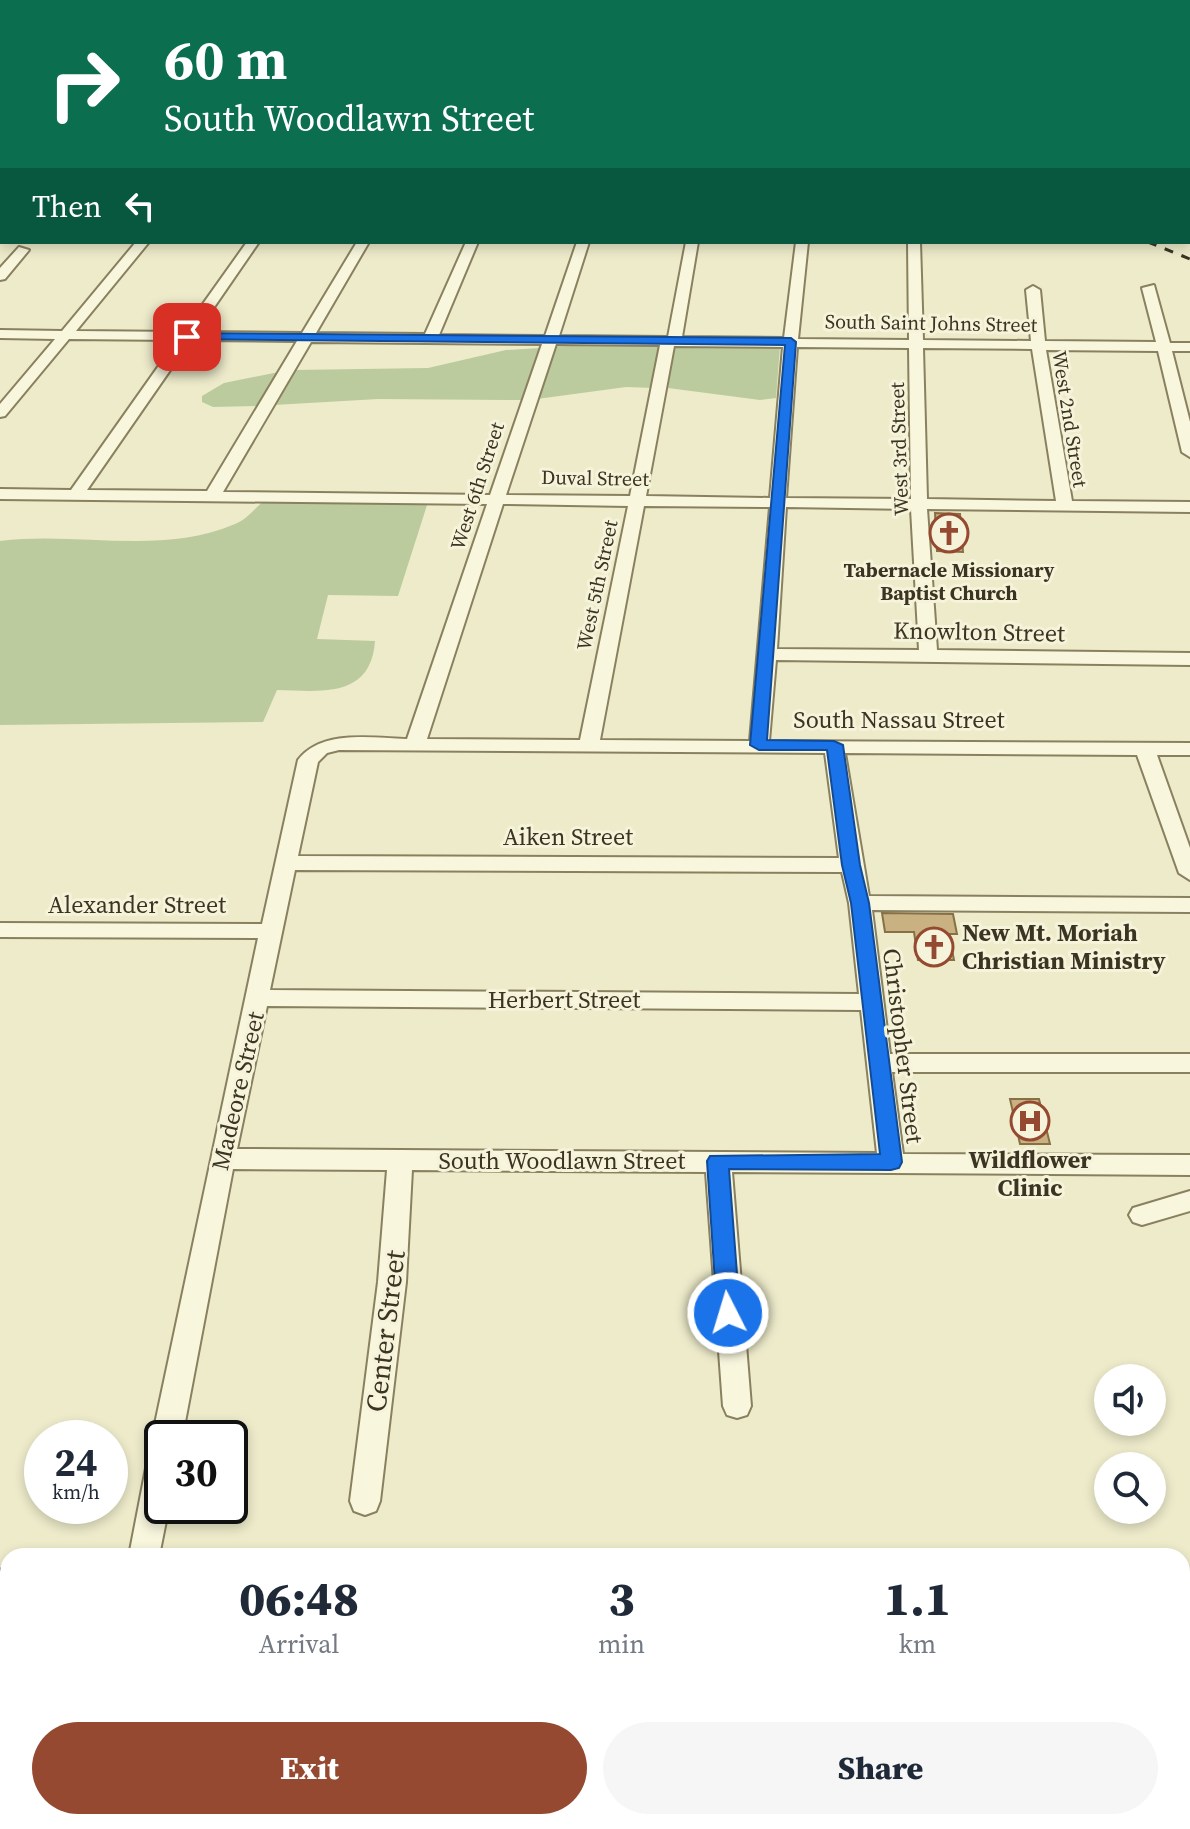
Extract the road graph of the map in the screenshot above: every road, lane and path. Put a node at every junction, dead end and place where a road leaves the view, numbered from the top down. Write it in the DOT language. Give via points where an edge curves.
graph roads {
  1 [pos="141,244"];
  2 [pos="252,244"];
  3 [pos="362,244"];
  4 [pos="471,244"];
  5 [pos="582,244"];
  6 [pos="692,244"];
  7 [pos="802,244"];
  8 [pos="914,244"];
  9 [pos="23,250"];
  10 [pos="0,276"];
  11 [pos="1149,288"];
  12 [pos="1033,290"];
  13 [pos="0,334"];
  14 [pos="66,335"];
  15 [pos="187,337"];
  16 [pos="306,338"];
  17 [pos="430,339"];
  18 [pos="549,340"];
  19 [pos="671,341"];
  20 [pos="791,342"];
  21 [pos="916,343"];
  22 [pos="1038,345"];
  23 [pos="1163,347"];
  24 [pos="1190,347"];
  25 [pos="0,413"];
  26 [pos="1190,452"];
  27 [pos="0,494"];
  28 [pos="76,495"];
  29 [pos="212,497"];
  30 [pos="496,499"];
  31 [pos="637,501"];
  32 [pos="779,503"];
  33 [pos="919,504"];
  34 [pos="1065,506"];
  35 [pos="1190,507"];
  36 [pos="767,654"];
  37 [pos="928,655"];
  38 [pos="1190,659"];
  39 [pos="415,744"];
  40 [pos="589,744"];
  41 [pos="759,745"];
  42 [pos="834,745"];
  43 [pos="1145,748"];
  44 [pos="320,749"];
  45 [pos="1190,749"];
  46 [pos="285,863"];
  47 [pos="851,865"];
  48 [pos="1190,873"];
  49 [pos="860,903"];
  50 [pos="1190,905"];
  51 [pos="0,930"];
  52 [pos="273,931"];
  53 [pos="259,998"];
  54 [pos="870,1002"];
  55 [pos="878,1063"];
  56 [pos="1190,1063"];
  57 [pos="222,1159"];
  58 [pos="400,1160"];
  59 [pos="718,1161"];
  60 [pos="891,1162"];
  61 [pos="1190,1165"];
  62 [pos="1190,1201"];
  63 [pos="1142,1215"];
  64 [pos="737,1406"];
  65 [pos="171,1420"];
  66 [pos="365,1501"];
  67 [pos="150,1524"];
  68 [pos="146,1548"];
  1 -- 14 [label="street"];
  2 -- 15 [label="street"];
  3 -- 16 [label="street"];
  4 -- 17 [label="street"];
  5 -- 18 [label="street, West 6th Street"];
  6 -- 19 [label="street, West 5th Street"];
  7 -- 20 [label="street"];
  8 -- 21 [label="street, West 3rd Street"];
  9 -- 10 [label="street"];
  11 -- 23 [label="street"];
  12 -- 22 [label="street, West 2nd Street"];
  13 -- 14 [label="street, South Saint Johns Street"];
  14 -- 15 [label="street, South Saint Johns Street"];
  14 -- 25 [label="street"];
  15 -- 16 [label="street, South Saint Johns Street"];
  15 -- 28 [label="street"];
  16 -- 17 [label="street, South Saint Johns Street"];
  16 -- 29 [label="street"];
  17 -- 18 [label="street, South Saint Johns Street"];
  18 -- 19 [label="street, South Saint Johns Street"];
  18 -- 30 [label="street, West 6th Street"];
  19 -- 20 [label="street, South Saint Johns Street"];
  19 -- 31 [label="street, West 5th Street"];
  20 -- 21 [label="street, South Saint Johns Street"];
  20 -- 32 [label="street"];
  21 -- 22 [label="street, South Saint Johns Street"];
  21 -- 33 [label="street, West 3rd Street"];
  22 -- 23 [label="street, South Saint Johns Street"];
  22 -- 34 [label="street, West 2nd Street"];
  23 -- 24 [label="street, South Saint Johns Street"];
  23 -- 26 [label="street"];
  27 -- 28 [label="street, Duval Street"];
  28 -- 29 [label="street, Duval Street"];
  29 -- 30 [label="street, Duval Street"];
  30 -- 31 [label="street, Duval Street"];
  30 -- 39 [label="street, West 6th Street"];
  31 -- 32 [label="street, Duval Street"];
  31 -- 40 [label="street, West 5th Street"];
  32 -- 33 [label="street, Duval Street"];
  32 -- 36 [label="street"];
  33 -- 34 [label="street, Duval Street"];
  33 -- 37 [label="street, West 3rd Street"];
  34 -- 35 [label="street, Duval Street"];
  36 -- 37 [label="street, Knowlton Street"];
  36 -- 41 [label="street"];
  37 -- 38 [label="street, Knowlton Street"];
  39 -- 40 [label="street, South Nassau Street"];
  39 -- 44 [label="street, South Nassau Street"];
  40 -- 41 [label="street, South Nassau Street"];
  41 -- 42 [label="street, South Nassau Street"];
  42 -- 43 [label="street, South Nassau Street"];
  42 -- 47 [label="street, Christopher Street"];
  43 -- 45 [label="street, South Nassau Street"];
  43 -- 48 [label="street"];
  44 -- 46 [label="street, Madeore Street" via="308,760"];
  46 -- 47 [label="street, Aiken Street"];
  46 -- 52 [label="street, Madeore Street"];
  47 -- 49 [label="street, Christopher Street"];
  49 -- 50 [label="street"];
  49 -- 54 [label="street, Christopher Street"];
  51 -- 52 [label="street, Alexander Street"];
  52 -- 53 [label="street, Madeore Street"];
  53 -- 54 [label="street, Herbert Street"];
  53 -- 57 [label="street, Madeore Street"];
  54 -- 55 [label="street, Christopher Street"];
  55 -- 56 [label="street"];
  55 -- 60 [label="street, Christopher Street"];
  57 -- 58 [label="street, South Woodlawn Street"];
  57 -- 65 [label="street, Madeore Street"];
  58 -- 59 [label="street, South Woodlawn Street"];
  58 -- 66 [label="street, Center Street" via="392,1282"];
  59 -- 60 [label="street, South Woodlawn Street"];
  59 -- 64 [label="street"];
  60 -- 61 [label="street, South Woodlawn Street"];
  62 -- 63 [label="street"];
  67 -- 68 [label="street"];
}
